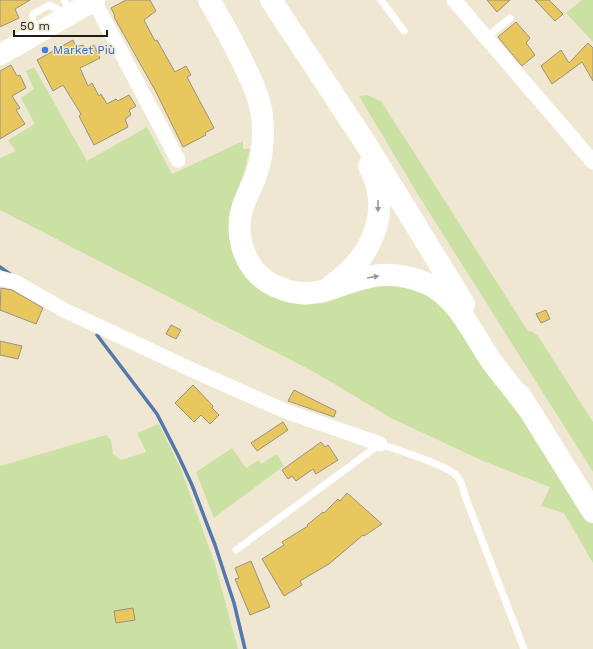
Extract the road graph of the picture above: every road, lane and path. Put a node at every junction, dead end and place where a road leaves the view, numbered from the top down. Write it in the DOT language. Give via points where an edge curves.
graph roads {
  1 [pos="95,0"];
  2 [pos="209,0"];
  3 [pos="217,0"];
  4 [pos="271,0"];
  5 [pos="285,0"];
  6 [pos="381,0"];
  7 [pos="454,0"];
  8 [pos="68,9"];
  9 [pos="510,18"];
  10 [pos="225,27"];
  11 [pos="404,31"];
  12 [pos="485,38"];
  13 [pos="2,52"];
  14 [pos="339,102"];
  15 [pos="178,160"];
  16 [pos="593,162"];
  17 [pos="0,278"];
  18 [pos="322,291"];
  19 [pos="527,407"];
  20 [pos="380,444"];
  21 [pos="593,496"];
  22 [pos="593,512"];
  23 [pos="236,550"];
  24 [pos="524,649"];
  1 -- 8 [label="main road"];
  1 -- 15 [label="street"];
  2 -- 10 [label="highway"];
  3 -- 10 [label="highway"];
  4 -- 14 [label="highway"];
  5 -- 14 [label="highway"];
  6 -- 11 [label="lane"];
  7 -- 12 [label="street"];
  8 -- 13 [label="main road" via="32,36"];
  9 -- 12 [label="lane"];
  10 -- 18 [label="highway" via="254,86 262,115 261,158 240,217 239,234 242,247 254,271 276,287 290,293 307,294"];
  12 -- 16 [label="street"];
  14 -- 18 [label="highway, one-way" via="373,174 377,187 378,222 365,254 350,271"];
  14 -- 19 [label="highway"];
  14 -- 21 [label="highway"];
  17 -- 20 [label="street" via="15,282 64,310 285,411"];
  18 -- 19 [label="highway, one-way" via="381,275 397,275 428,284 441,292 462,314 492,361"];
  19 -- 22 [label="highway"];
  20 -- 23 [label="lane"];
  20 -- 24 [label="lane" via="443,467 460,480"];
}
